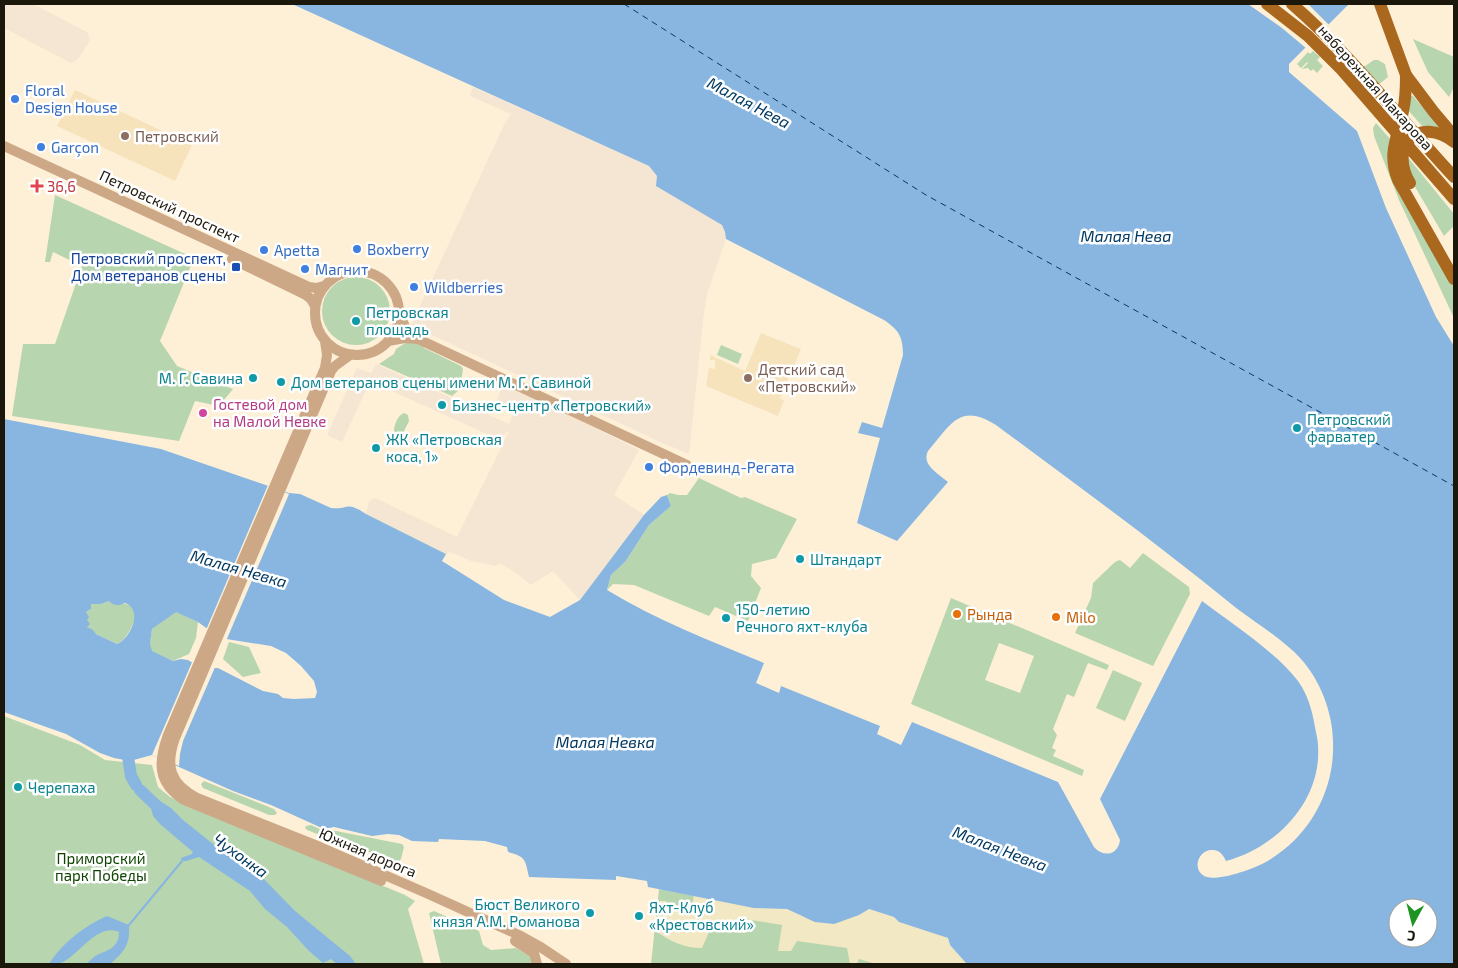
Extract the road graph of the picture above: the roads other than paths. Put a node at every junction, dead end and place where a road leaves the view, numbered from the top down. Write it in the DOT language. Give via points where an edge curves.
graph roads {
  1 [pos="1267,4"];
  2 [pos="1292,4"];
  3 [pos="1380,4"];
  4 [pos="1388,4"];
  5 [pos="1406,75"];
  6 [pos="1454,125"];
  7 [pos="1454,136"];
  8 [pos="1454,142"];
  9 [pos="4,146"];
  10 [pos="4,153"];
  11 [pos="1454,177"];
  12 [pos="1454,199"];
  13 [pos="1454,262"];
  14 [pos="1454,279"];
  15 [pos="324,286"];
  16 [pos="315,306"];
  17 [pos="399,313"];
  18 [pos="418,339"];
  19 [pos="325,341"];
  20 [pos="388,341"];
  21 [pos="350,355"];
  22 [pos="687,465"];
  23 [pos="278,489"];
  24 [pos="165,760"];
  25 [pos="537,964"];
  26 [pos="566,964"];
  1 -- 12 [label="main road, набережная Макарова" via="1308,36 1342,70"];
  2 -- 11 [label="main road, набережная Макарова" via="1352,62"];
  3 -- 5 [label="main road"];
  4 -- 6 [label="main road" via="1413,70"];
  5 -- 7 [label="main road"];
  5 -- 14 [label="main road" via="1405,102 1393,149 1394,170"];
  8 -- 13 [label="main road" via="1434,131 1418,133 1404,148 1402,161 1405,176"];
  9 -- 15 [label="street, Петровский проспект" via="309,287"];
  10 -- 16 [label="street, Петровский проспект" via="306,295"];
  15 -- 16 [label="street"];
  15 -- 17 [label="street" via="346,272 371,274 391,289"];
  16 -- 19 [label="street" via="316,325"];
  17 -- 18 [label="street" via="406,329"];
  17 -- 20 [label="street" via="396,328"];
  18 -- 20 [label="street"];
  18 -- 22 [label="street"];
  19 -- 21 [label="street"];
  19 -- 23 [label="street" via="327,363"];
  20 -- 21 [label="street" via="371,353"];
  21 -- 23 [label="street" via="331,371"];
  23 -- 24 [label="street"];
  24 -- 25 [label="street, Южная дорога" via="162,773 165,781 184,800 317,854 523,945 534,953"];
  24 -- 26 [label="street, Южная дорога" via="176,781 197,798 426,893 521,936"];
}
